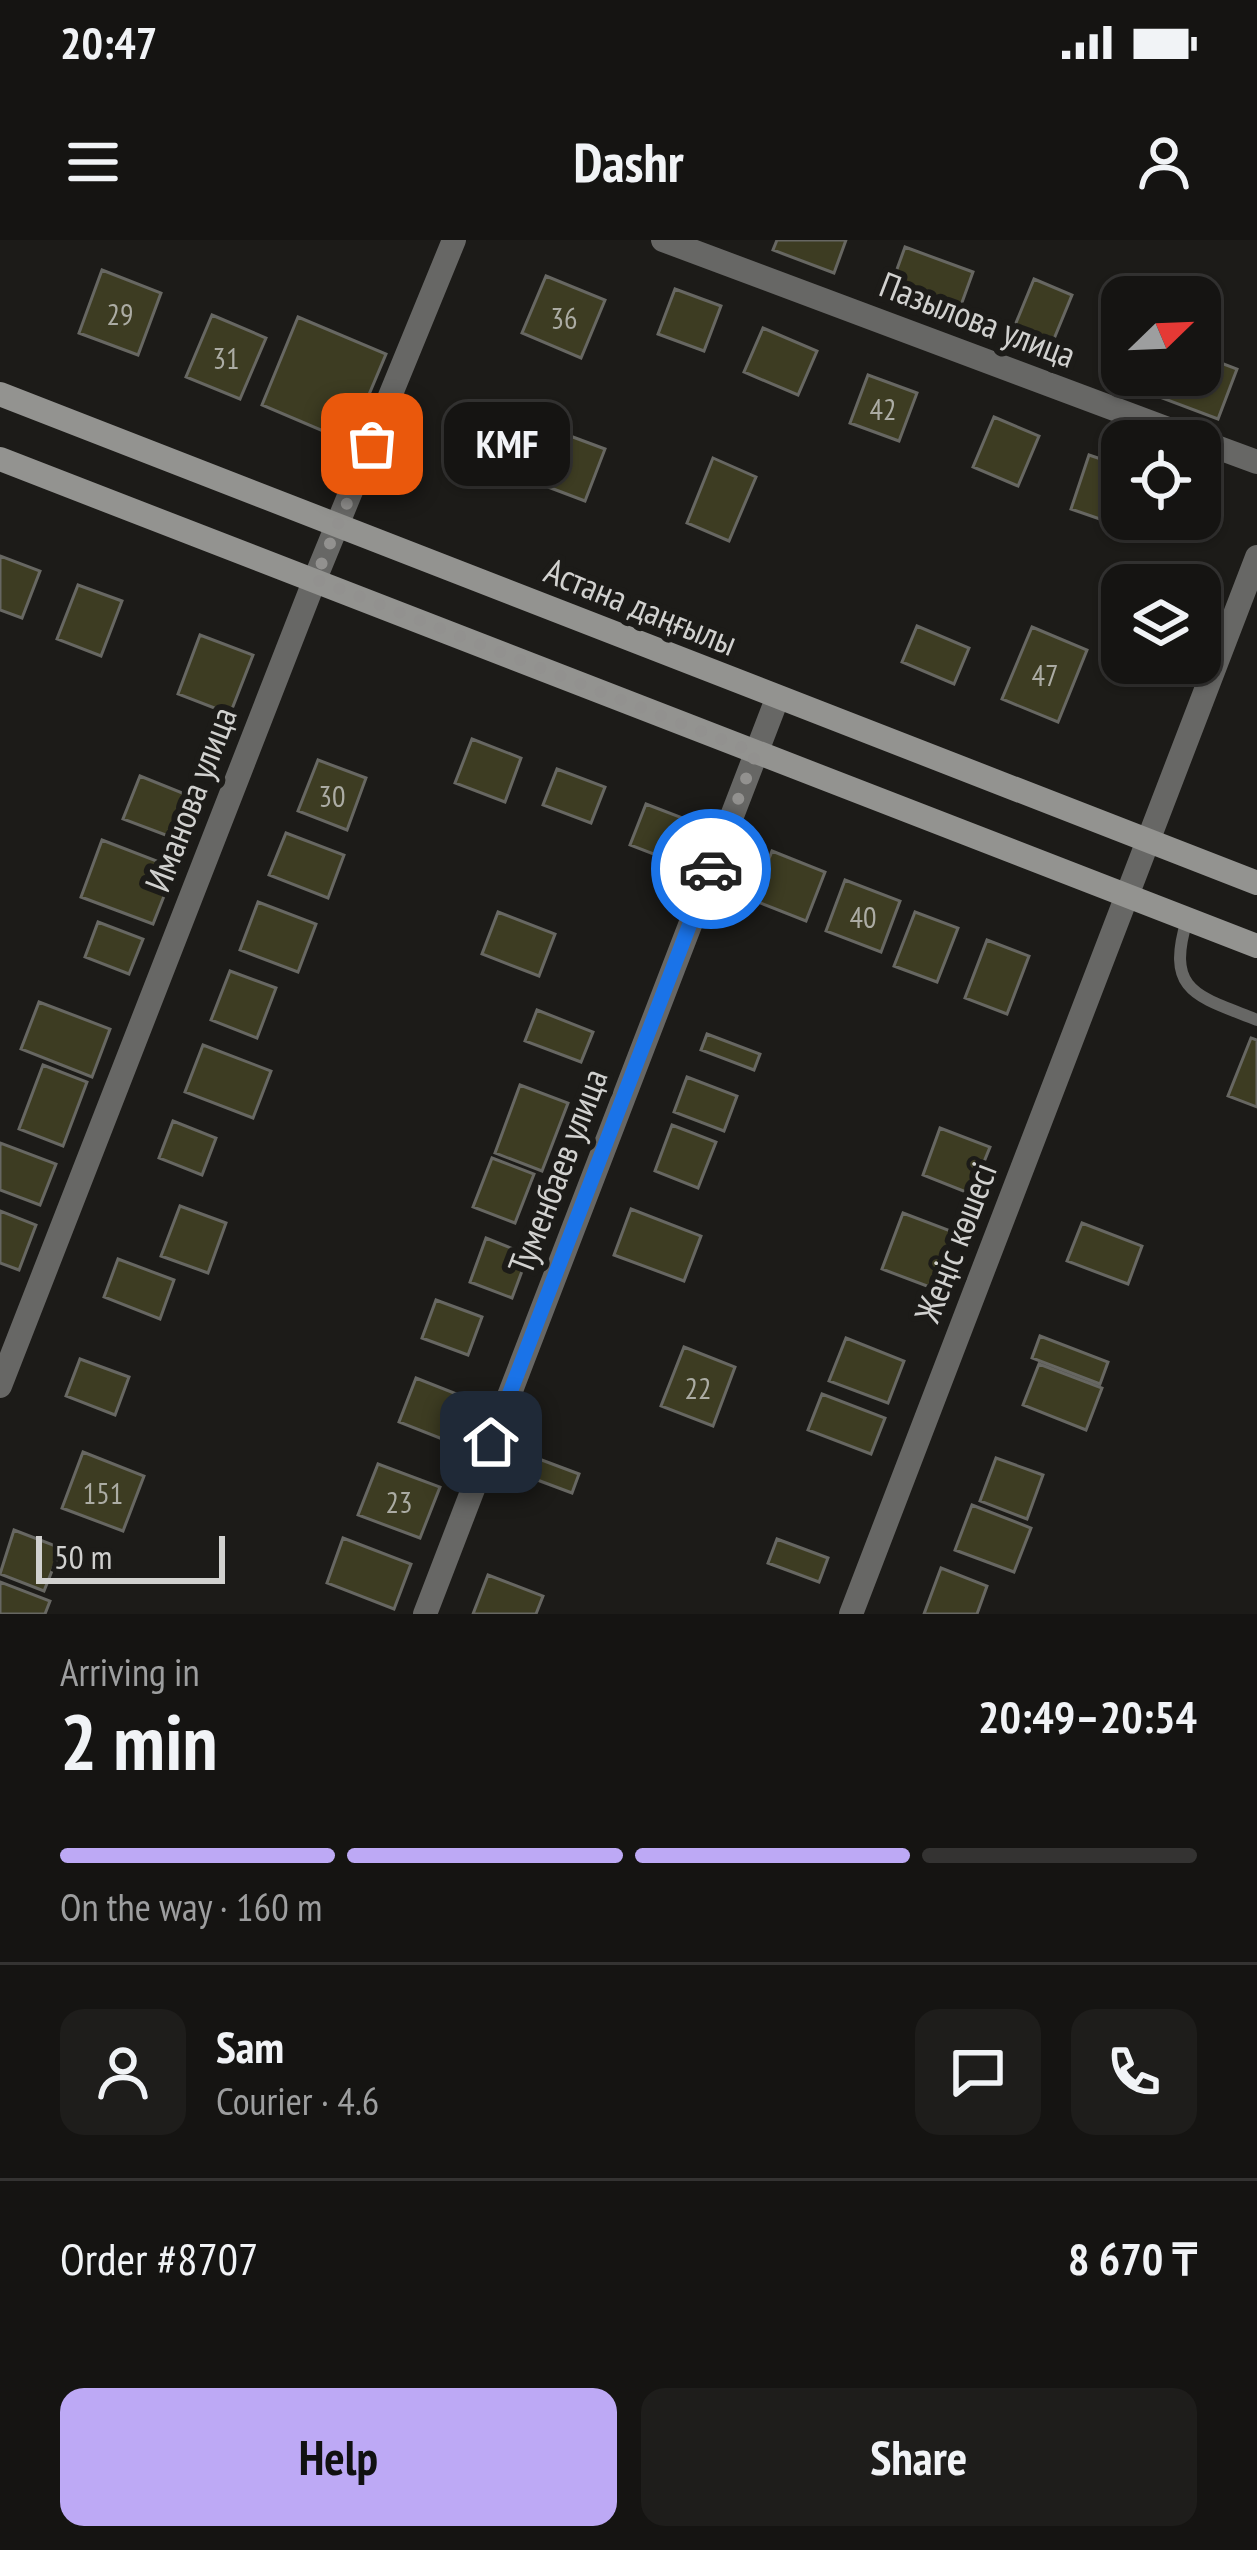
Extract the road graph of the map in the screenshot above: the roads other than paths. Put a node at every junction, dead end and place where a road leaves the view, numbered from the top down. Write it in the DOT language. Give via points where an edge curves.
graph roads {
  1 [pos="454,240"];
  2 [pos="663,240"];
  3 [pos="0,394"];
  4 [pos="1144,420"];
  5 [pos="1221,449"];
  6 [pos="0,459"];
  7 [pos="1257,463"];
  8 [pos="340,525"];
  9 [pos="1257,557"];
  10 [pos="315,579"];
  11 [pos="777,699"];
  12 [pos="756,753"];
  13 [pos="1146,840"];
  14 [pos="1257,883"];
  15 [pos="1126,895"];
  16 [pos="1187,920"];
  17 [pos="1257,946"];
  18 [pos="1257,1020"];
  19 [pos="0,1387"];
  20 [pos="425,1614"];
  21 [pos="851,1614"];
  1 -- 8 [label="street, Иманова улица"];
  2 -- 4 [label="street, Пазылова улица"];
  3 -- 8 [label="street, Астана даңғылы"];
  5 -- 7 [label="street, Пазылова улица"];
  6 -- 10 [label="street"];
  8 -- 10 [label="street, Иманова улица"];
  8 -- 11 [label="street, Астана даңғылы"];
  9 -- 13 [label="street"];
  10 -- 12 [label="street"];
  10 -- 19 [label="street, Иманова улица"];
  11 -- 12 [label="street, Туменбаев улица"];
  11 -- 13 [label="street, Астана даңғылы"];
  12 -- 15 [label="street"];
  12 -- 20 [label="street, Туменбаев улица"];
  13 -- 14 [label="street, Астана даңғылы"];
  13 -- 15 [label="street, Жеңіс көшесі"];
  15 -- 16 [label="street"];
  15 -- 21 [label="street, Жеңіс көшесі"];
  16 -- 17 [label="street"];
  16 -- 18 [label="lane" via="1176,955 1180,977 1199,997"];
}
